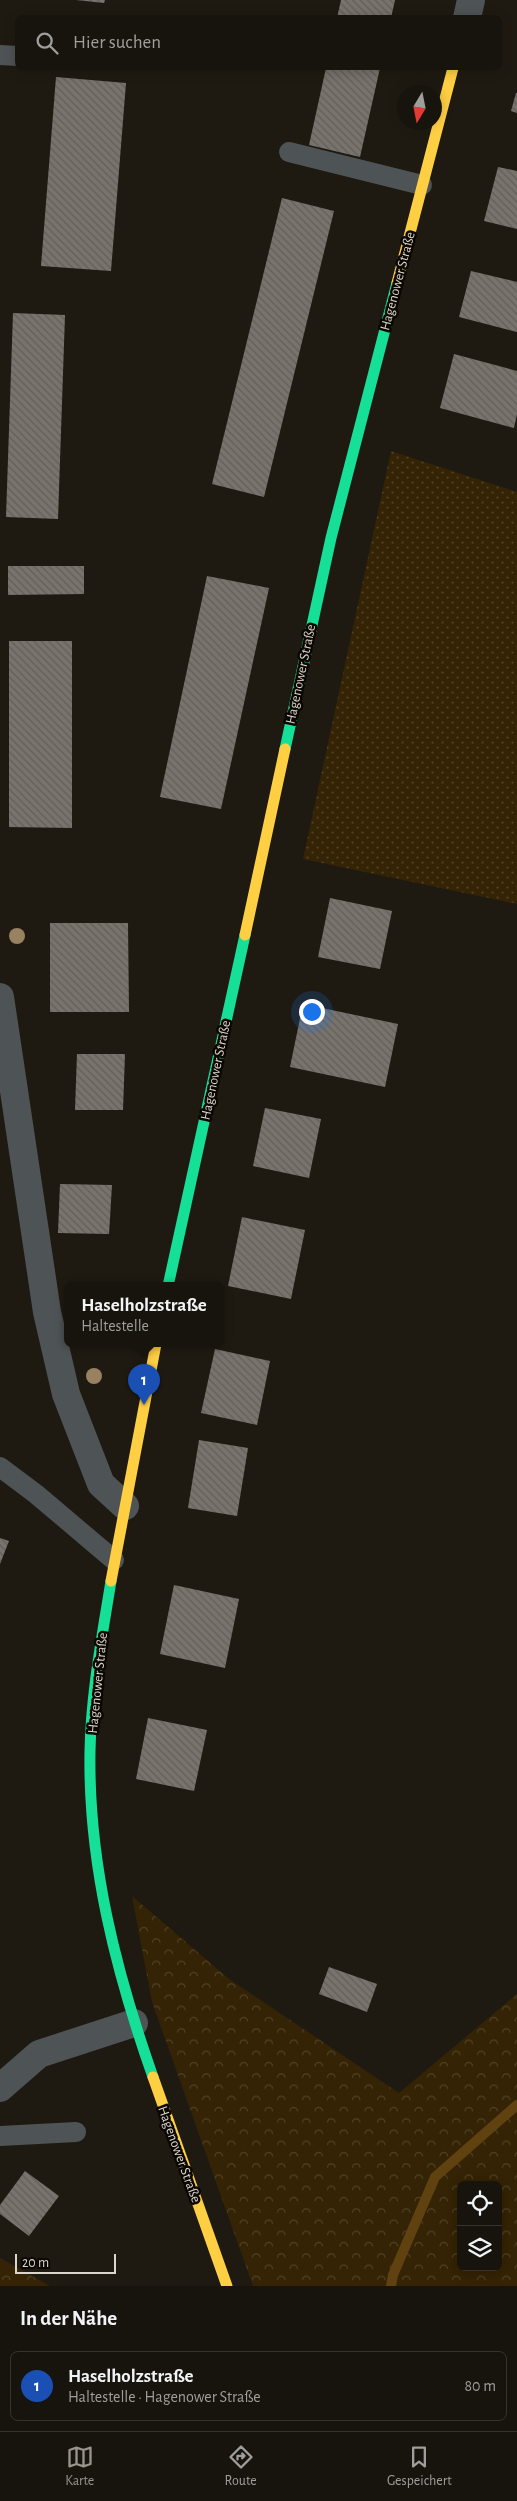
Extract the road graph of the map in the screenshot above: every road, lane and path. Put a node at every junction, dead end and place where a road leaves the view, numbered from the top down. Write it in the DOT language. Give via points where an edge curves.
graph roads {
  1 [pos="471,0"];
  2 [pos="467,15"];
  3 [pos="0,55"];
  4 [pos="15,56"];
  5 [pos="452,70"];
  6 [pos="289,152"];
  7 [pos="422,186"];
  8 [pos="0,997"];
  9 [pos="169,1282"];
  10 [pos="155,1347"];
  11 [pos="0,1467"];
  12 [pos="124,1506"];
  13 [pos="114,1560"];
  14 [pos="134,2023"];
  15 [pos="0,2088"];
  16 [pos="76,2132"];
  17 [pos="0,2136"];
  18 [pos="227,2286"];
  1 -- 2 [label="street"];
  3 -- 4 [label="lane"];
  5 -- 7 [label="street, Hagenower Straße"];
  6 -- 7 [label="lane"];
  7 -- 9 [label="street, Hagenower Straße" via="315,607"];
  8 -- 12 [label="street" via="47,1312 66,1394 101,1484"];
  10 -- 12 [label="street, Hagenower Straße"];
  11 -- 13 [label="lane"];
  12 -- 13 [label="street, Hagenower Straße"];
  13 -- 14 [label="street, Hagenower Straße" via="99,1655 90,1750 93,1840 109,1931"];
  14 -- 15 [label="street" via="39,2054"];
  14 -- 18 [label="street, Hagenower Straße"];
  16 -- 17 [label="lane"];
}
